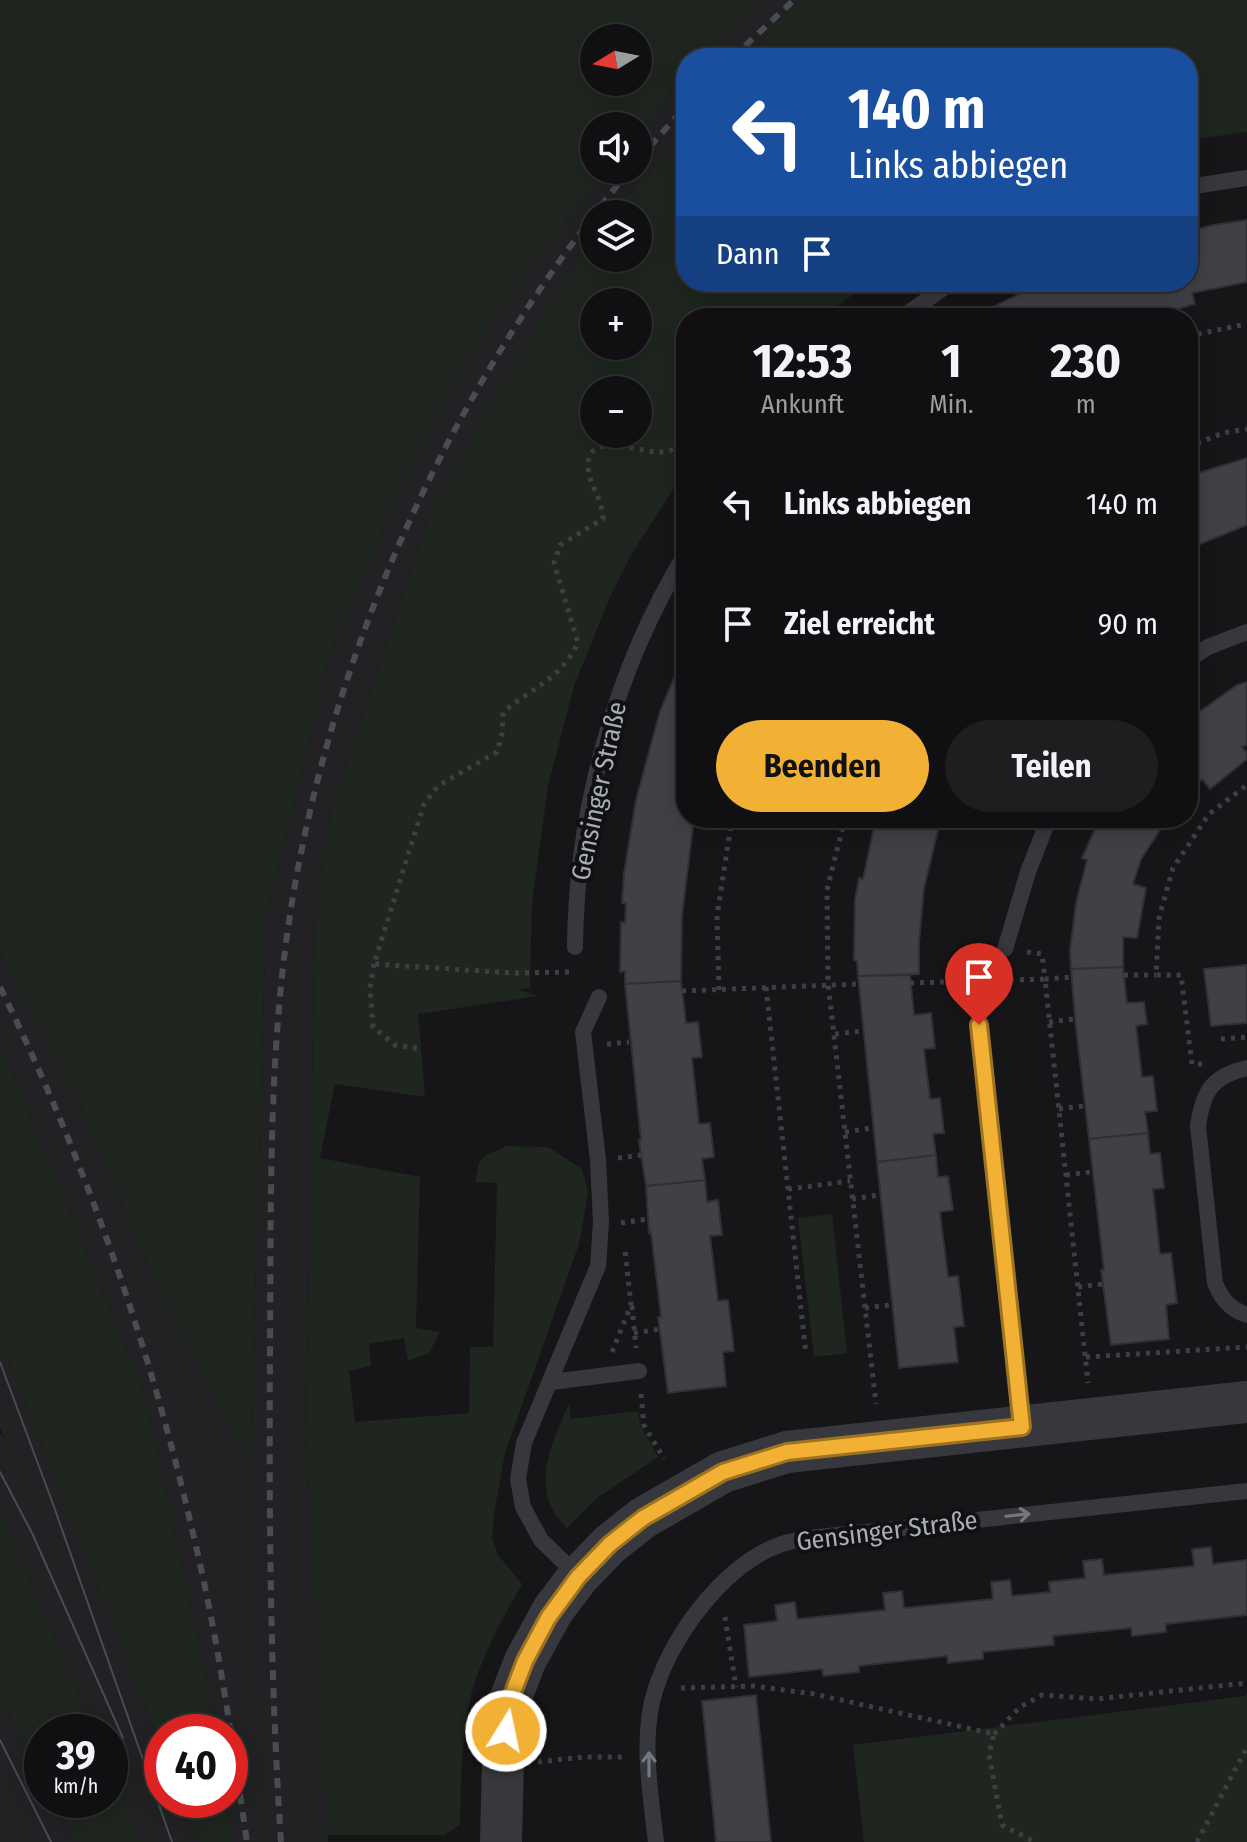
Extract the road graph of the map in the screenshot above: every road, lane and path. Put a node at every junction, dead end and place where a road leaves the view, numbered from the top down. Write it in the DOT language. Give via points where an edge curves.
graph roads {
  1 [pos="1247,178"];
  2 [pos="1198,185"];
  3 [pos="938,292"];
  4 [pos="915,308"];
  5 [pos="1247,324"];
  6 [pos="1198,334"];
  7 [pos="1247,429"];
  8 [pos="1198,443"];
  9 [pos="676,448"];
  10 [pos="676,572"];
  11 [pos="1247,632"];
  12 [pos="1198,654"];
  13 [pos="1247,785"];
  14 [pos="730,828"];
  15 [pos="842,828"];
  16 [pos="1045,828"];
  17 [pos="575,947"];
  18 [pos="1005,949"];
  19 [pos="374,964"];
  20 [pos="1124,975"];
  21 [pos="1156,975"];
  22 [pos="1072,977"];
  23 [pos="1045,979"];
  24 [pos="828,983"];
  25 [pos="910,983"];
  26 [pos="858,984"];
  27 [pos="766,987"];
  28 [pos="719,990"];
  29 [pos="682,991"];
  30 [pos="599,997"];
  31 [pos="1075,1019"];
  32 [pos="1049,1022"];
  33 [pos="979,1025"];
  34 [pos="861,1031"];
  35 [pos="834,1034"];
  36 [pos="1247,1037"];
  37 [pos="1221,1039"];
  38 [pos="422,1049"];
  39 [pos="1206,1064"];
  40 [pos="1247,1068"];
  41 [pos="1084,1106"];
  42 [pos="1059,1109"];
  43 [pos="872,1128"];
  44 [pos="845,1132"];
  45 [pos="1091,1172"];
  46 [pos="1066,1175"];
  47 [pos="850,1181"];
  48 [pos="788,1189"];
  49 [pos="879,1195"];
  50 [pos="852,1199"];
  51 [pos="1103,1284"];
  52 [pos="1078,1287"];
  53 [pos="890,1305"];
  54 [pos="865,1308"];
  55 [pos="1247,1315"];
  56 [pos="660,1329"];
  57 [pos="634,1333"];
  58 [pos="1247,1347"];
  59 [pos="806,1355"];
  60 [pos="1086,1357"];
  61 [pos="639,1371"];
  62 [pos="551,1382"];
  63 [pos="1088,1383"];
  64 [pos="641,1394"];
  65 [pos="1247,1402"];
  66 [pos="876,1404"];
  67 [pos="1022,1427"];
  68 [pos="664,1459"];
  69 [pos="1247,1491"];
  70 [pos="578,1577"];
  71 [pos="725,1614"];
  72 [pos="1247,1683"];
  73 [pos="736,1687"];
  74 [pos="681,1688"];
  75 [pos="994,1734"];
  76 [pos="1247,1747"];
  77 [pos="649,1757"];
  78 [pos="503,1761"];
  79 [pos="501,1842"];
  80 [pos="656,1842"];
  81 [pos="1035,1842"];
  82 [pos="1197,1842"];
  1 -- 2 [label="lane"];
  3 -- 4 [label="lane"];
  5 -- 6 [label="path"];
  7 -- 8 [label="path"];
  9 -- 19 [label="path" via="658,452 604,445 592,451 589,476 602,502 603,519 560,545 554,563 578,643 555,676 503,712 497,752 438,786 424,804"];
  10 -- 17 [label="lane, Gensinger Straße" via="644,632 602,753 579,870"];
  11 -- 12 [label="lane"];
  13 -- 21 [label="path" via="1209,814 1173,868 1159,918"];
  14 -- 28 [label="path" via="717,916"];
  15 -- 24 [label="path" via="827,890"];
  16 -- 18 [label="lane"];
  18 -- 23 [label="path" via="1042,954"];
  19 -- 30 [label="path" via="513,973 598,972"];
  19 -- 38 [label="path" via="373,1027 395,1045"];
  20 -- 21 [label="path"];
  21 -- 39 [label="path" via="1181,975 1192,1064"];
  22 -- 23 [label="path"];
  23 -- 25 [label="path"];
  23 -- 32 [label="path"];
  24 -- 26 [label="path"];
  24 -- 27 [label="path"];
  24 -- 35 [label="path"];
  27 -- 28 [label="path"];
  27 -- 48 [label="path"];
  28 -- 29 [label="path"];
  30 -- 62 [label="lane" via="583,1032 598,1160 598,1266"];
  31 -- 32 [label="path"];
  32 -- 42 [label="path"];
  33 -- 67 [label="lane"];
  34 -- 35 [label="path"];
  35 -- 44 [label="path"];
  36 -- 37 [label="path"];
  40 -- 55 [label="lane" via="1211,1084 1198,1126 1215,1283 1234,1311"];
  41 -- 42 [label="path"];
  42 -- 46 [label="path"];
  43 -- 44 [label="path"];
  44 -- 47 [label="path"];
  45 -- 46 [label="path"];
  46 -- 52 [label="path"];
  47 -- 48 [label="path"];
  47 -- 50 [label="path"];
  48 -- 59 [label="path"];
  49 -- 50 [label="path"];
  50 -- 54 [label="path"];
  51 -- 52 [label="path"];
  52 -- 60 [label="path"];
  53 -- 54 [label="path"];
  54 -- 66 [label="path"];
  56 -- 57 [label="path"];
  58 -- 60 [label="path"];
  60 -- 63 [label="path"];
  61 -- 62 [label="lane"];
  62 -- 70 [label="lane" via="524,1443 518,1479 523,1507 541,1540"];
  64 -- 68 [label="path" via="644,1425"];
  65 -- 67 [label="street"];
  67 -- 70 [label="street" via="787,1452 723,1472 643,1518"];
  77 -- 69 [label="lane, Gensinger Straße, one-way" via="651,1704 693,1616 743,1566 779,1545"];
  70 -- 78 [label="street" via="525,1661 510,1700"];
  71 -- 73 [label="path"];
  72 -- 75 [label="path" via="1096,1699 1042,1695 1020,1707"];
  73 -- 74 [label="path"];
  73 -- 75 [label="path" via="814,1694"];
  75 -- 81 [label="path" via="989,1754 1002,1825"];
  76 -- 82 [label="path"];
  77 -- 78 [label="path"];
  80 -- 77 [label="lane, Gensinger Straße, one-way"];
  78 -- 79 [label="street"];
}
